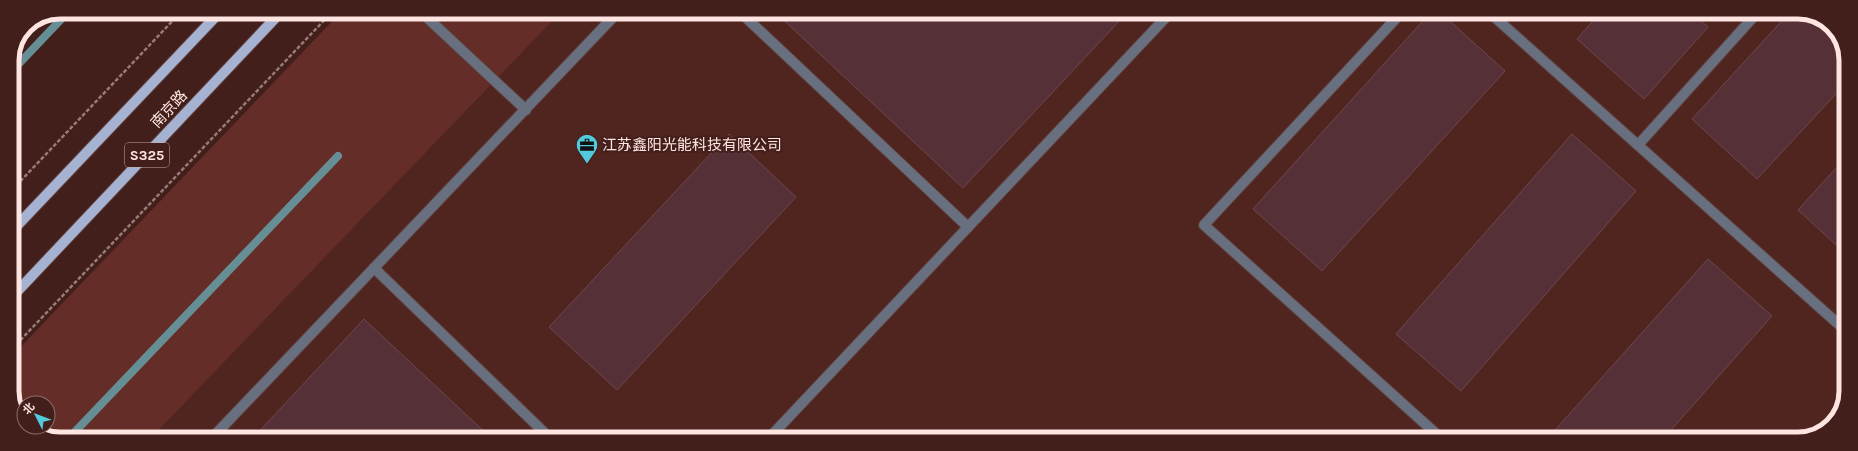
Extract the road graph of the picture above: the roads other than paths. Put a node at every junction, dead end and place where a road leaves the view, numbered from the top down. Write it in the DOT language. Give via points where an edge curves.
graph roads {
  1 [pos="213,19"];
  2 [pos="274,19"];
  3 [pos="428,19"];
  4 [pos="611,19"];
  5 [pos="747,19"];
  6 [pos="1164,19"];
  7 [pos="1394,19"];
  8 [pos="1497,19"];
  9 [pos="1752,19"];
  10 [pos="526,110"];
  11 [pos="1638,145"];
  12 [pos="19,224"];
  13 [pos="968,227"];
  14 [pos="374,268"];
  15 [pos="19,290"];
  16 [pos="1839,325"];
  17 [pos="218,432"];
  18 [pos="544,432"];
  19 [pos="775,432"];
  20 [pos="1434,432"];
  1 -- 12 [label="main road, 南京路 / S325"];
  2 -- 15 [label="main road, 南京路 / S325"];
  3 -- 10 [label="lane"];
  4 -- 10 [label="lane"];
  5 -- 13 [label="lane"];
  6 -- 13 [label="lane"];
  7 -- 20 [label="lane" via="1204,225"];
  8 -- 11 [label="lane"];
  9 -- 11 [label="lane"];
  10 -- 14 [label="lane"];
  11 -- 16 [label="lane"];
  13 -- 19 [label="lane"];
  14 -- 17 [label="lane"];
  14 -- 18 [label="lane"];
}
